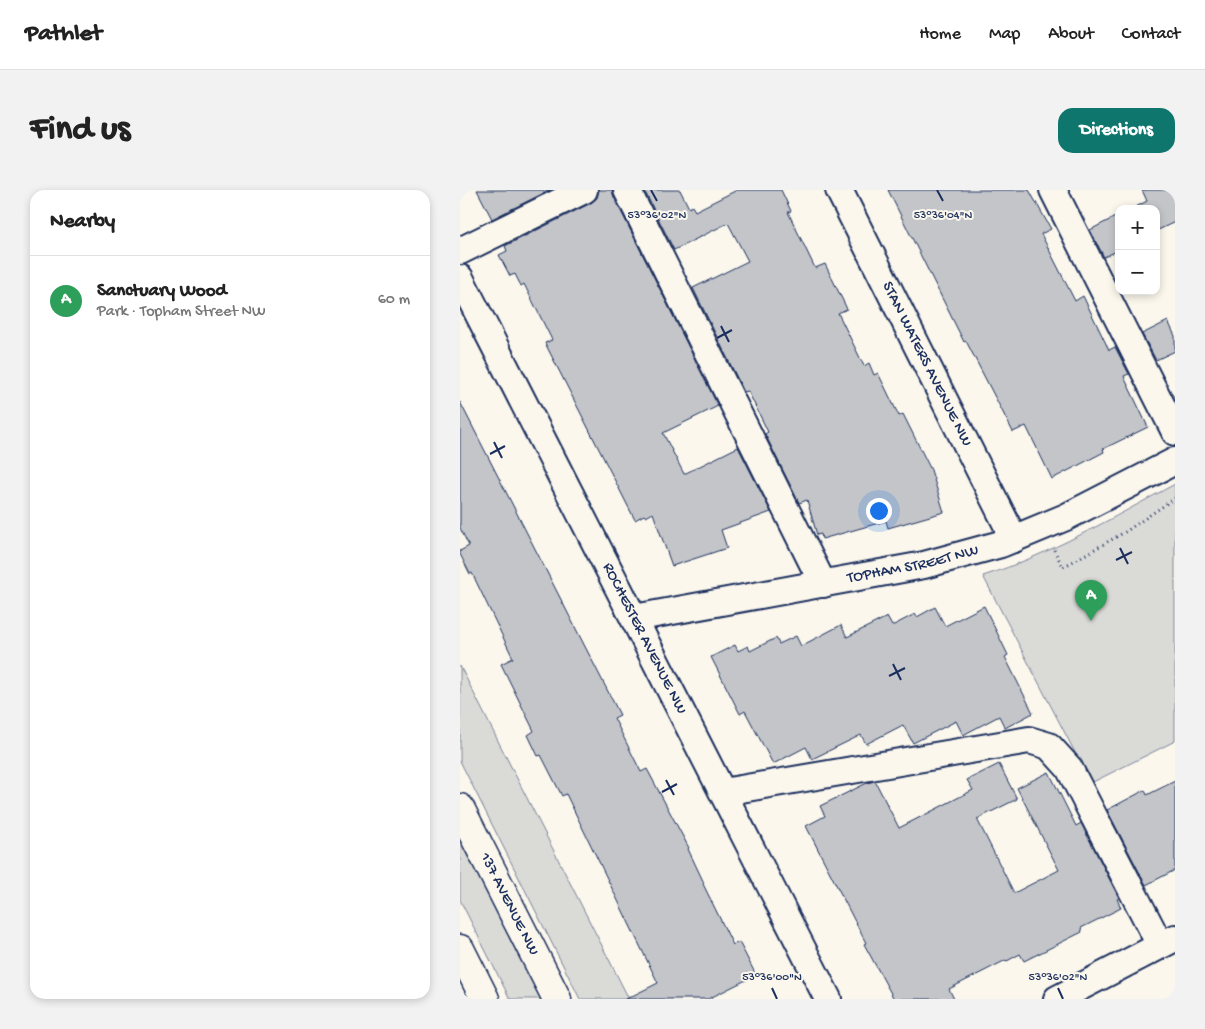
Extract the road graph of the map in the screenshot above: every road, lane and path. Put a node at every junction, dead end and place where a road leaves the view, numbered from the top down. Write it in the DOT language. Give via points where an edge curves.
graph roads {
  1 [pos="584,190"];
  2 [pos="628,190"];
  3 [pos="839,190"];
  4 [pos="1053,190"];
  5 [pos="460,252"];
  6 [pos="460,278"];
  7 [pos="1175,432"];
  8 [pos="1175,461"];
  9 [pos="1175,498"];
  10 [pos="1042,527"];
  11 [pos="1014,539"];
  12 [pos="823,584"];
  13 [pos="634,618"];
  14 [pos="723,792"];
  15 [pos="460,808"];
  16 [pos="1167,941"];
  17 [pos="460,949"];
  18 [pos="485,999"];
  19 [pos="557,999"];
  20 [pos="828,999"];
  21 [pos="1057,999"];
  1 -- 5 [label="street"];
  2 -- 12 [label="street"];
  3 -- 11 [label="street, STAN WATERS AVENUE NW"];
  4 -- 7 [label="street"];
  6 -- 13 [label="street, ROCHESTER AVENUE NW"];
  8 -- 10 [label="street, TOPHAM STREET NW"];
  9 -- 10 [label="path" via="1126,532 1063,567"];
  10 -- 11 [label="street, TOPHAM STREET NW"];
  11 -- 12 [label="street, TOPHAM STREET NW" via="924,565"];
  12 -- 13 [label="street, TOPHAM STREET NW"];
  13 -- 14 [label="street, ROCHESTER AVENUE NW"];
  14 -- 16 [label="street" via="1029,740 1049,746 1069,768"];
  14 -- 20 [label="street, ROCHESTER AVENUE NW"];
  15 -- 19 [label="main road, 137 AVENUE NW"];
  16 -- 21 [label="street"];
  17 -- 18 [label="main road"];
}
